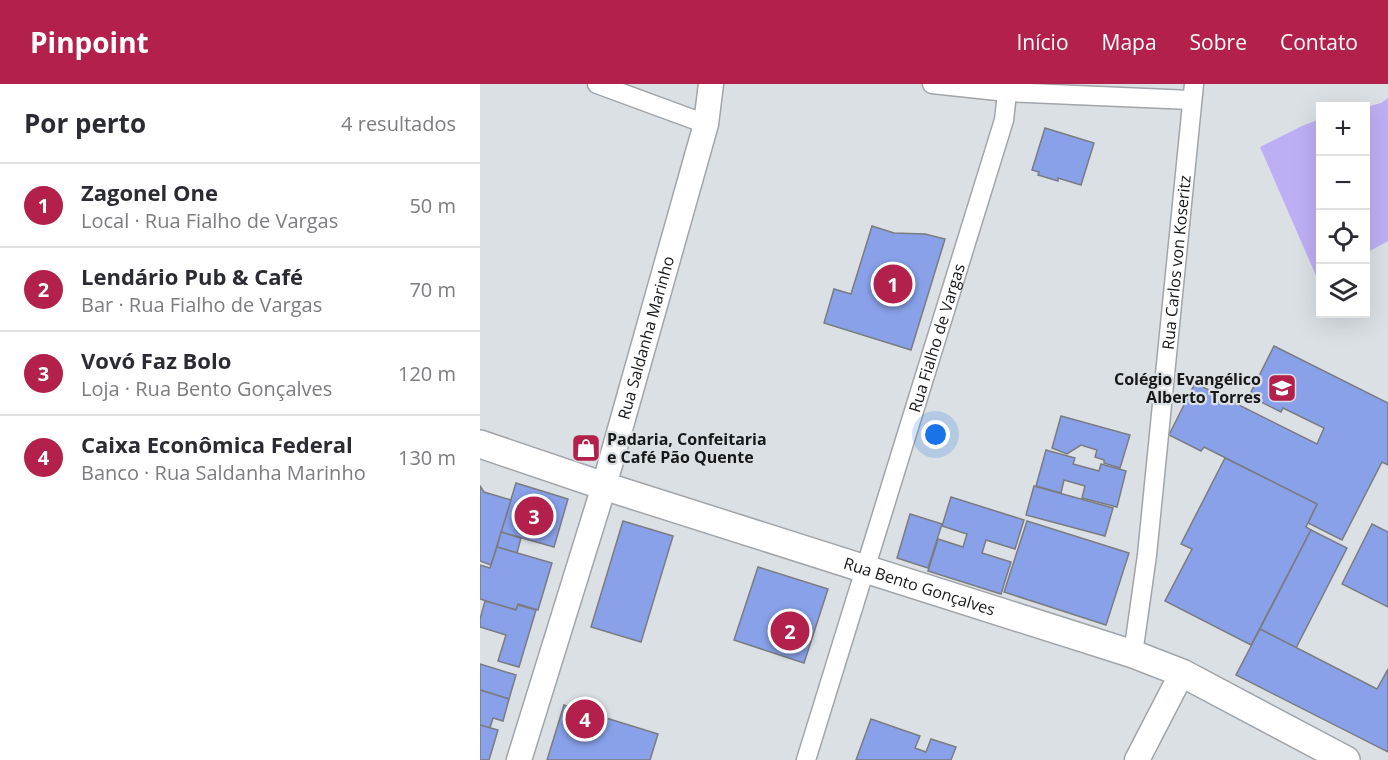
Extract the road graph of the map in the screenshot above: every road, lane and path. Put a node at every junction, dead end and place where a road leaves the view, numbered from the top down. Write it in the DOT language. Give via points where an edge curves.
graph roads {
  1 [pos="597,84"];
  2 [pos="711,84"];
  3 [pos="932,84"];
  4 [pos="1007,88"];
  5 [pos="1193,92"];
  6 [pos="706,124"];
  7 [pos="480,444"];
  8 [pos="604,486"];
  9 [pos="865,569"];
  10 [pos="1133,654"];
  11 [pos="1182,673"];
  12 [pos="519,760"];
  13 [pos="806,760"];
  14 [pos="1137,760"];
  15 [pos="1346,760"];
  1 -- 6 [label="street"];
  2 -- 6 [label="street, Rua Saldanha Marinho"];
  3 -- 4 [label="street"];
  4 -- 5 [label="street"];
  4 -- 9 [label="street, Rua Fialho de Vargas" via="1004,120"];
  5 -- 10 [label="street, Rua Carlos von Koseritz" via="1147,555"];
  6 -- 8 [label="street, Rua Saldanha Marinho"];
  7 -- 8 [label="main road, Rua Bento Gonçalves"];
  8 -- 9 [label="main road, Rua Bento Gonçalves"];
  8 -- 12 [label="street, Rua Saldanha Marinho"];
  9 -- 10 [label="main road, Rua Bento Gonçalves"];
  9 -- 13 [label="street, Rua Fialho de Vargas"];
  10 -- 11 [label="main road, Rua Bento Gonçalves"];
  11 -- 14 [label="street"];
  11 -- 15 [label="main road, Rua Bento Gonçalves"];
}
